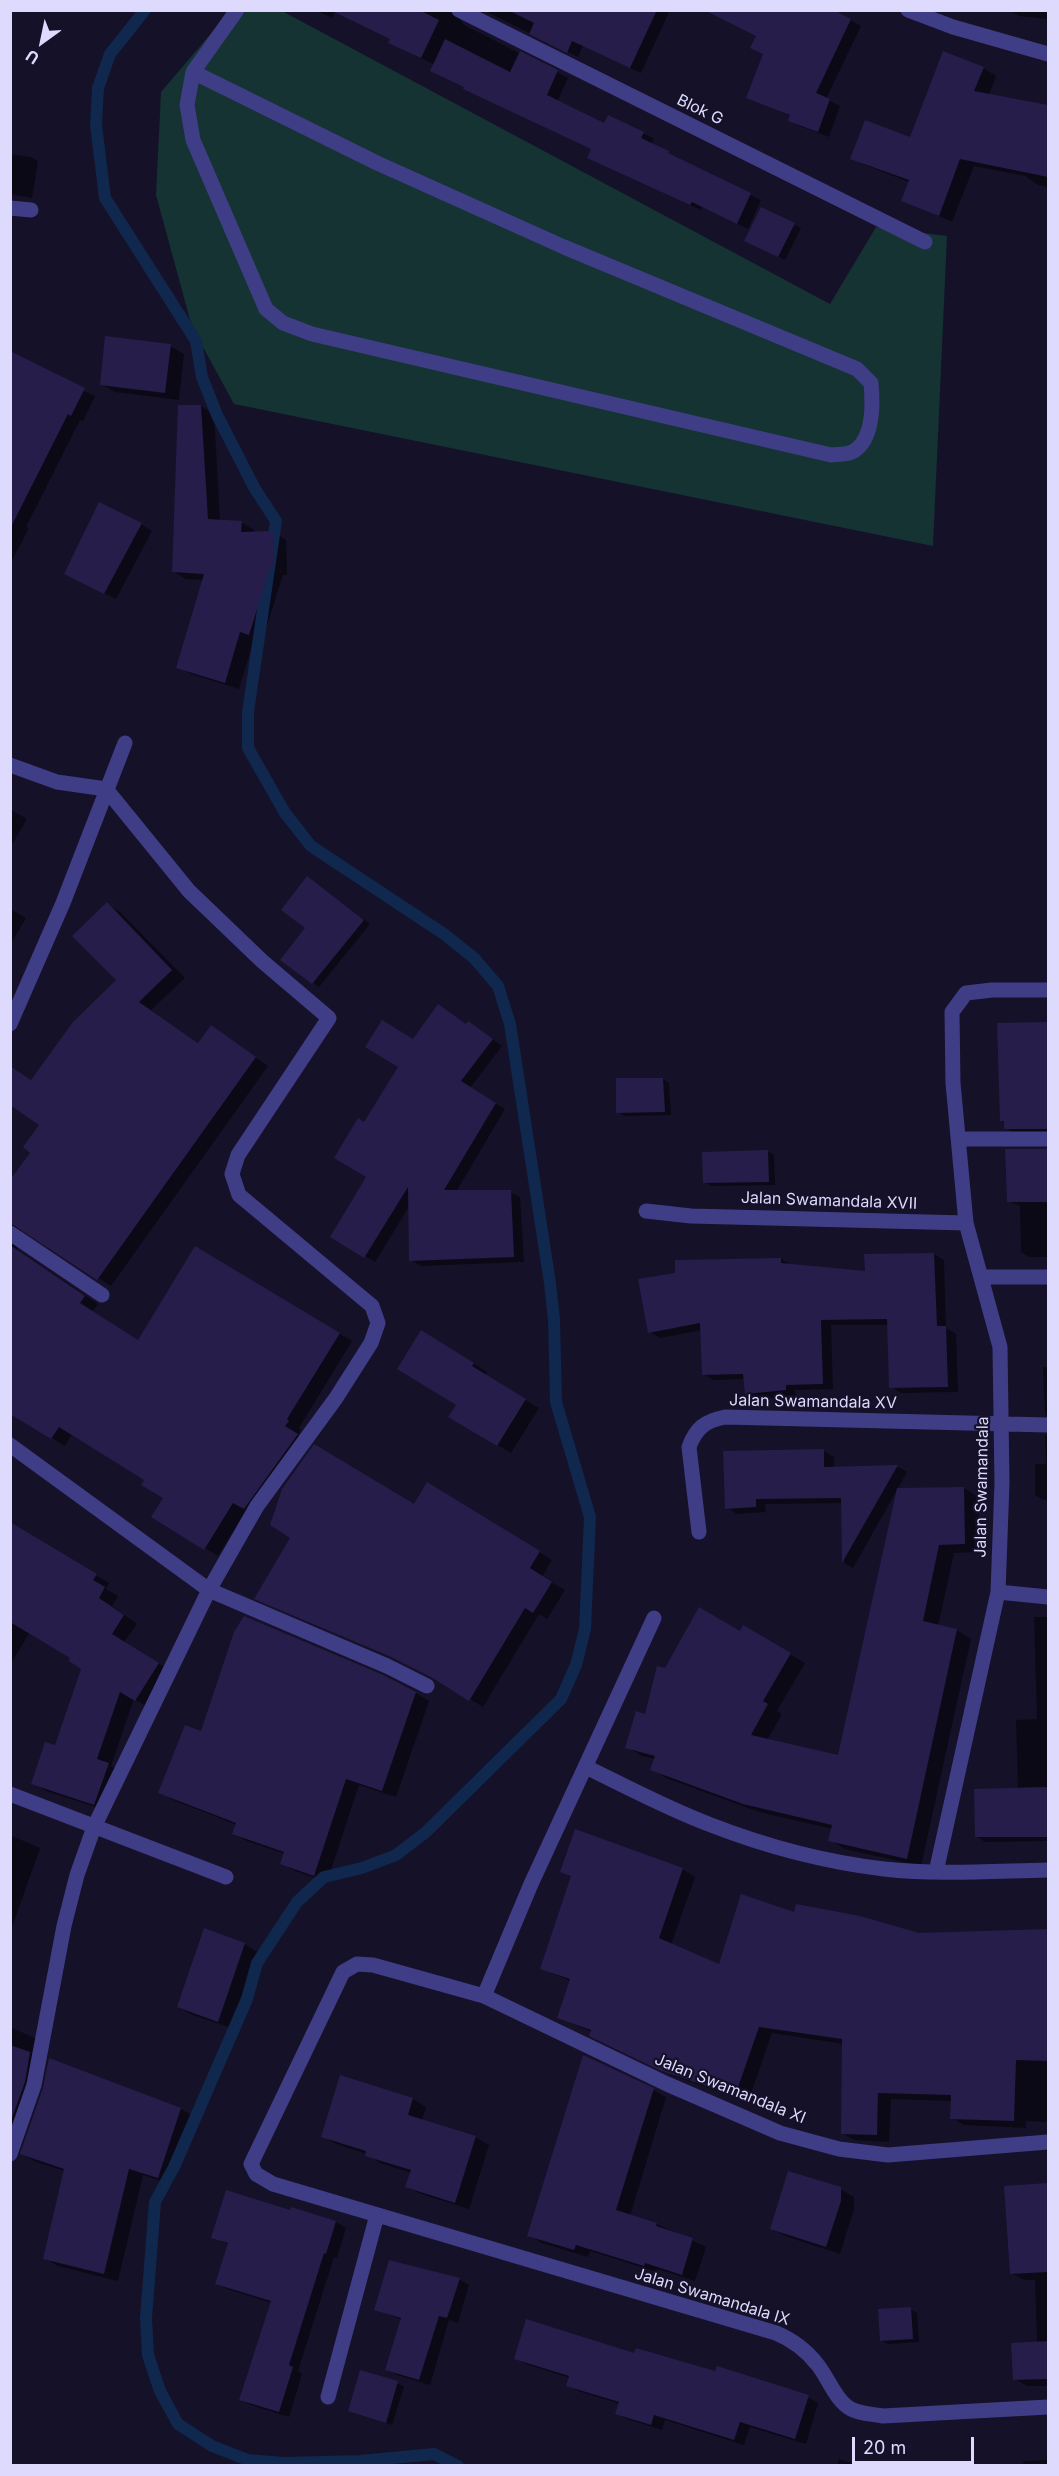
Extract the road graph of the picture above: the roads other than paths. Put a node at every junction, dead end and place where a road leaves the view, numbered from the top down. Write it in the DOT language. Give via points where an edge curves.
graph roads {
  1 [pos="237,10"];
  2 [pos="459,10"];
  3 [pos="908,10"];
  4 [pos="1048,54"];
  5 [pos="194,72"];
  6 [pos="10,208"];
  7 [pos="31,210"];
  8 [pos="925,242"];
  9 [pos="125,743"];
  10 [pos="10,765"];
  11 [pos="105,789"];
  12 [pos="1048,990"];
  13 [pos="10,1024"];
  14 [pos="958,1139"];
  15 [pos="1048,1139"];
  16 [pos="646,1211"];
  17 [pos="966,1223"];
  18 [pos="10,1233"];
  19 [pos="983,1277"];
  20 [pos="1048,1277"];
  21 [pos="102,1294"];
  22 [pos="1001,1425"];
  23 [pos="1048,1425"];
  24 [pos="10,1445"];
  25 [pos="699,1532"];
  26 [pos="209,1590"];
  27 [pos="998,1592"];
  28 [pos="1048,1597"];
  29 [pos="654,1618"];
  30 [pos="427,1686"];
  31 [pos="586,1767"];
  32 [pos="10,1794"];
  33 [pos="93,1827"];
  34 [pos="1048,1870"];
  35 [pos="936,1872"];
  36 [pos="226,1877"];
  37 [pos="357,1964"];
  38 [pos="484,1996"];
  39 [pos="1048,2142"];
  40 [pos="10,2154"];
  41 [pos="377,2215"];
  42 [pos="328,2397"];
  43 [pos="1048,2407"];
  1 -- 5 [label="street"];
  2 -- 8 [label="street, Blok G"];
  3 -- 4 [label="street"];
  5 -- 5 [label="street" via="187,105 193,140 266,309 283,323 312,334 831,455 853,452 865,441 873,404 871,383 857,369 553,242 377,163"];
  6 -- 7 [label="street"];
  9 -- 11 [label="street"];
  10 -- 11 [label="street" via="57,782"];
  11 -- 13 [label="street" via="63,903"];
  11 -- 26 [label="street" via="189,891 329,1018 238,1155 232,1174 238,1195 372,1306 378,1323 371,1343 257,1506"];
  12 -- 14 [label="street, Jalan Swamandala" via="966,993 952,1012"];
  14 -- 15 [label="street"];
  14 -- 17 [label="street, Jalan Swamandala"];
  16 -- 17 [label="street, Jalan Swamandala XVII" via="691,1216"];
  17 -- 19 [label="street, Jalan Swamandala"];
  18 -- 21 [label="street"];
  19 -- 20 [label="street"];
  19 -- 22 [label="street, Jalan Swamandala" via="1000,1347"];
  22 -- 23 [label="street"];
  22 -- 25 [label="street, Jalan Swamandala XV" via="725,1417 709,1420 693,1436 689,1447"];
  22 -- 27 [label="street, Jalan Swamandala"];
  24 -- 26 [label="street"];
  26 -- 30 [label="street"];
  26 -- 33 [label="street"];
  27 -- 28 [label="street"];
  27 -- 35 [label="street, Jalan Swamandala"];
  29 -- 31 [label="street"];
  31 -- 35 [label="street" via="710,1825 777,1847 884,1869"];
  31 -- 38 [label="street"];
  32 -- 33 [label="street"];
  33 -- 36 [label="street"];
  33 -- 40 [label="street" via="67,1916 34,2085"];
  34 -- 35 [label="street"];
  37 -- 38 [label="street, Jalan Swamandala XI"];
  37 -- 41 [label="street, Jalan Swamandala IX" via="343,1972 251,2164 256,2174 273,2184"];
  38 -- 39 [label="street, Jalan Swamandala XI" via="780,2133 839,2149 888,2155"];
  41 -- 42 [label="street"];
  41 -- 43 [label="street, Jalan Swamandala IX" via="776,2333 795,2341 818,2365 848,2408 862,2413 883,2416"];
}
